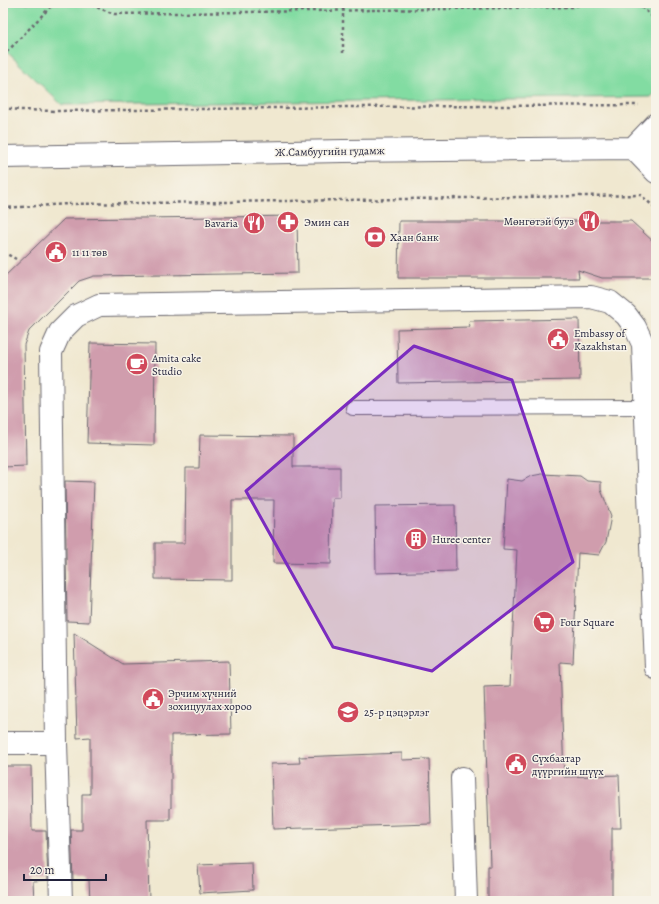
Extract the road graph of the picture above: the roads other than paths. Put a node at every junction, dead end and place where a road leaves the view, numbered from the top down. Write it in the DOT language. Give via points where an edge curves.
graph roads {
  1 [pos="656,124"];
  2 [pos="633,148"];
  3 [pos="656,150"];
  4 [pos="3,157"];
  5 [pos="656,172"];
  6 [pos="645,407"];
  7 [pos="353,408"];
  8 [pos="656,668"];
  9 [pos="3,743"];
  10 [pos="56,743"];
  11 [pos="462,778"];
  12 [pos="62,901"];
  13 [pos="466,901"];
  1 -- 2 [label="street"];
  2 -- 3 [label="street, Ж.Самбуугийн гудамж"];
  2 -- 4 [label="street, Ж.Самбуугийн гудамж"];
  2 -- 5 [label="street"];
  6 -- 7 [label="lane"];
  6 -- 8 [label="street"];
  6 -- 10 [label="street" via="643,344 635,327 626,315 610,302 591,297 99,305 76,316 60,332 51,352"];
  9 -- 10 [label="street"];
  10 -- 12 [label="street"];
  11 -- 13 [label="street"];
}
